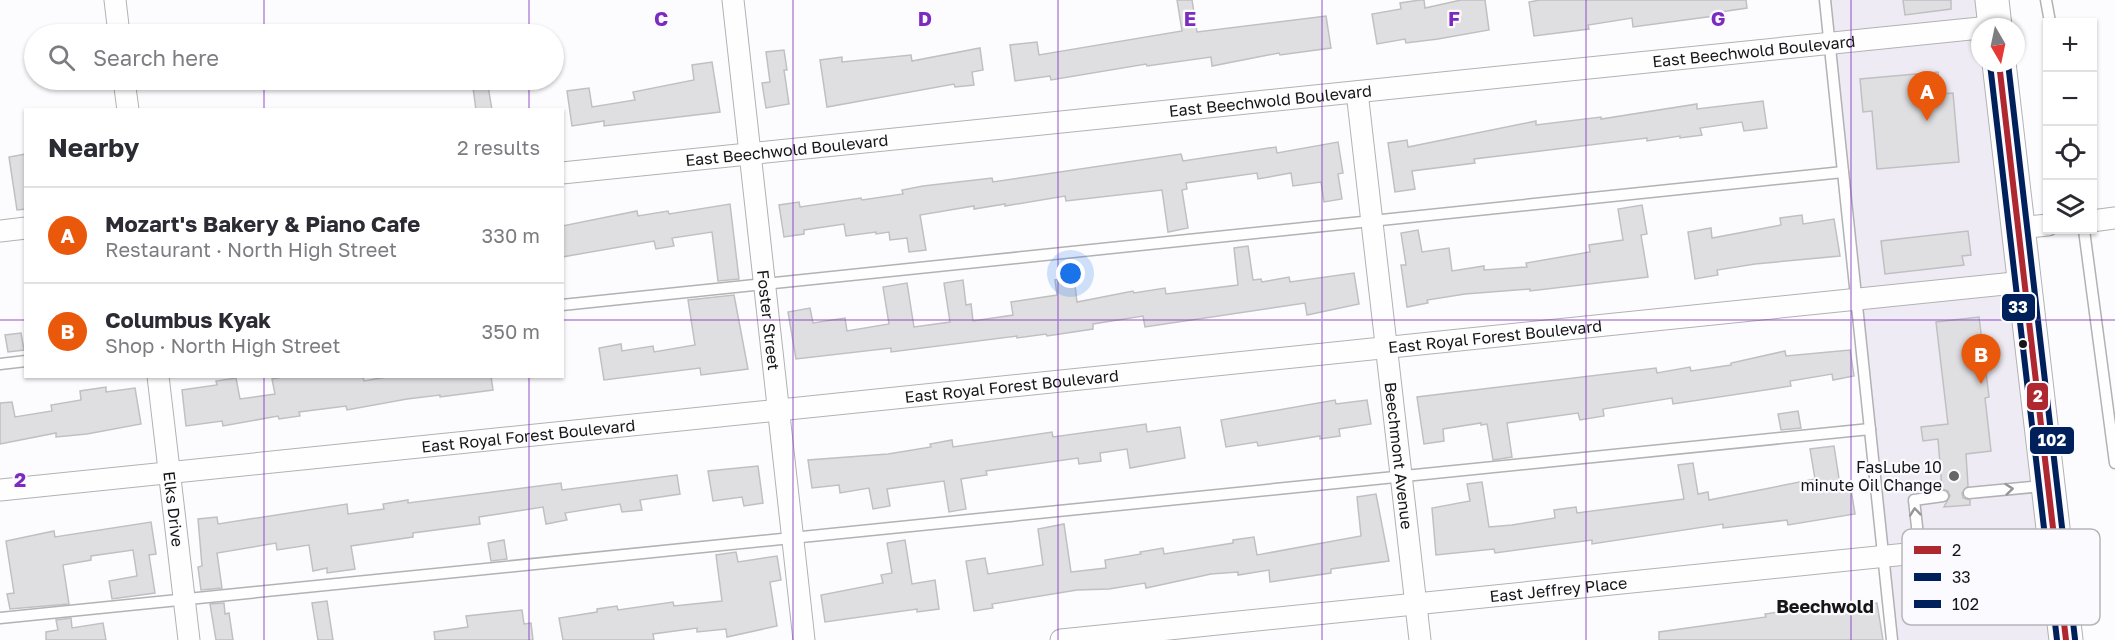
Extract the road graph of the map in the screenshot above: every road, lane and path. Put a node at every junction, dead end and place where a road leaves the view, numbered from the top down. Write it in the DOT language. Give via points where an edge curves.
graph roads {
  1 [pos="115,0"];
  2 [pos="733,0"];
  3 [pos="1825,0"];
  4 [pos="1992,0"];
  5 [pos="2046,0"];
  6 [pos="1994,18"];
  7 [pos="2049,18"];
  8 [pos="118,24"];
  9 [pos="1971,29"];
  10 [pos="1829,43"];
  11 [pos="2001,72"];
  12 [pos="125,90"];
  13 [pos="1357,92"];
  14 [pos="128,108"];
  15 [pos="750,154"];
  16 [pos="1843,172"];
  17 [pos="564,173"];
  18 [pos="2115,218"];
  19 [pos="2097,220"];
  20 [pos="1372,221"];
  21 [pos="2033,227"];
  22 [pos="24,228"];
  23 [pos="0,231"];
  24 [pos="2085,234"];
  25 [pos="2024,282"];
  26 [pos="764,284"];
  27 [pos="1856,300"];
  28 [pos="564,305"];
  29 [pos="1387,348"];
  30 [pos="24,361"];
  31 [pos="0,364"];
  32 [pos="158,378"];
  33 [pos="778,410"];
  34 [pos="1870,429"];
  35 [pos="2115,463"];
  36 [pos="169,472"];
  37 [pos="1401,476"];
  38 [pos="2048,485"];
  39 [pos="0,490"];
  40 [pos="1969,494"];
  41 [pos="1943,496"];
  42 [pos="1917,529"];
  43 [pos="2053,529"];
  44 [pos="793,538"];
  45 [pos="1902,554"];
  46 [pos="1883,556"];
  47 [pos="184,600"];
  48 [pos="1416,604"];
  49 [pos="0,618"];
  50 [pos="2064,625"];
  51 [pos="189,640"];
  52 [pos="804,640"];
  53 [pos="1061,640"];
  54 [pos="1420,640"];
  55 [pos="1892,640"];
  56 [pos="2066,640"];
  1 -- 8 [label="street"];
  2 -- 15 [label="street, Foster Street"];
  3 -- 10 [label="lane"];
  4 -- 6 [label="main road"];
  5 -- 7 [label="lane"];
  9 -- 10 [label="street, East Beechwold Boulevard"];
  10 -- 13 [label="street, East Beechwold Boulevard"];
  10 -- 16 [label="lane"];
  11 -- 21 [label="main road"];
  12 -- 14 [label="street"];
  13 -- 15 [label="street, East Beechwold Boulevard"];
  13 -- 20 [label="street, Beechmont Avenue"];
  15 -- 17 [label="street, East Beechwold Boulevard"];
  15 -- 26 [label="street, Foster Street"];
  16 -- 20 [label="lane"];
  16 -- 27 [label="lane"];
  18 -- 19 [label="street"];
  20 -- 26 [label="lane"];
  20 -- 29 [label="street, Beechmont Avenue"];
  21 -- 25 [label="main road"];
  22 -- 23 [label="street"];
  24 -- 35 [label="lane"];
  25 -- 27 [label="street, East Royal Forest Boulevard"];
  25 -- 38 [label="main road"];
  26 -- 28 [label="lane"];
  26 -- 33 [label="street, Foster Street"];
  27 -- 29 [label="street, East Royal Forest Boulevard"];
  27 -- 34 [label="lane"];
  29 -- 33 [label="street, East Royal Forest Boulevard"];
  29 -- 37 [label="street, Beechmont Avenue"];
  30 -- 31 [label="lane"];
  32 -- 36 [label="street, Elks Drive"];
  33 -- 36 [label="street, East Royal Forest Boulevard"];
  33 -- 44 [label="street, Foster Street"];
  34 -- 37 [label="lane"];
  34 -- 46 [label="lane"];
  36 -- 39 [label="street, East Royal Forest Boulevard"];
  36 -- 47 [label="street, Elks Drive"];
  37 -- 44 [label="lane"];
  37 -- 48 [label="street, Beechmont Avenue"];
  40 -- 38 [label="lane, one-way"];
  38 -- 43 [label="main road"];
  42 -- 41 [label="lane, one-way" via="1914,500"];
  44 -- 47 [label="lane"];
  44 -- 52 [label="street, Foster Street"];
  45 -- 46 [label="street, East Jeffrey Place"];
  46 -- 48 [label="street, East Jeffrey Place"];
  46 -- 55 [label="lane"];
  47 -- 49 [label="lane"];
  47 -- 51 [label="street, Elks Drive"];
  48 -- 53 [label="street, East Jeffrey Place"];
  48 -- 54 [label="street, Beechmont Avenue"];
  50 -- 56 [label="main road"];
}
